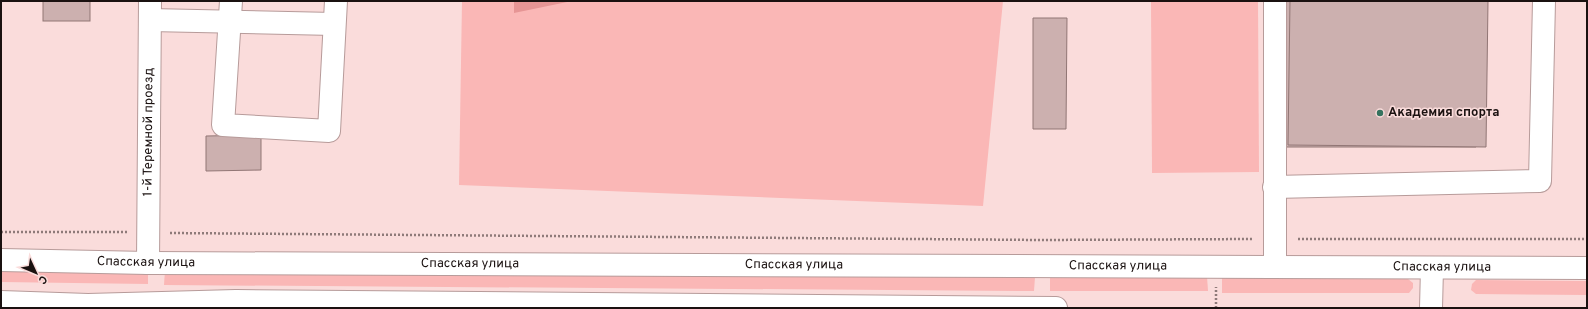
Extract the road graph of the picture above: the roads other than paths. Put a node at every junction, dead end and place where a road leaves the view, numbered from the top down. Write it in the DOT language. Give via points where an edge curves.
graph roads {
  1 [pos="336,1"];
  2 [pos="1275,1"];
  3 [pos="1544,1"];
  4 [pos="150,10"];
  5 [pos="230,11"];
  6 [pos="334,24"];
  7 [pos="1274,187"];
  8 [pos="1,260"];
  9 [pos="148,263"];
  10 [pos="1275,267"];
  11 [pos="1432,268"];
  12 [pos="1587,268"];
  13 [pos="1,302"];
  14 [pos="87,307"];
  15 [pos="1056,308"];
  16 [pos="1431,308"];
  1 -- 6 [label="street"];
  2 -- 7 [label="street"];
  3 -- 7 [label="street" via="1540,181"];
  4 -- 5 [label="street"];
  4 -- 9 [label="street, 1-й Теремной проезд"];
  5 -- 6 [label="street"];
  5 -- 6 [label="street" via="223,125 329,131"];
  7 -- 10 [label="street"];
  8 -- 9 [label="street, Спасская улица"];
  9 -- 10 [label="street, Спасская улица"];
  10 -- 11 [label="street, Спасская улица"];
  11 -- 12 [label="street, Спасская улица"];
  11 -- 16 [label="street"];
  13 -- 14 [label="street"];
  14 -- 15 [label="street" via="244,301"];
}
